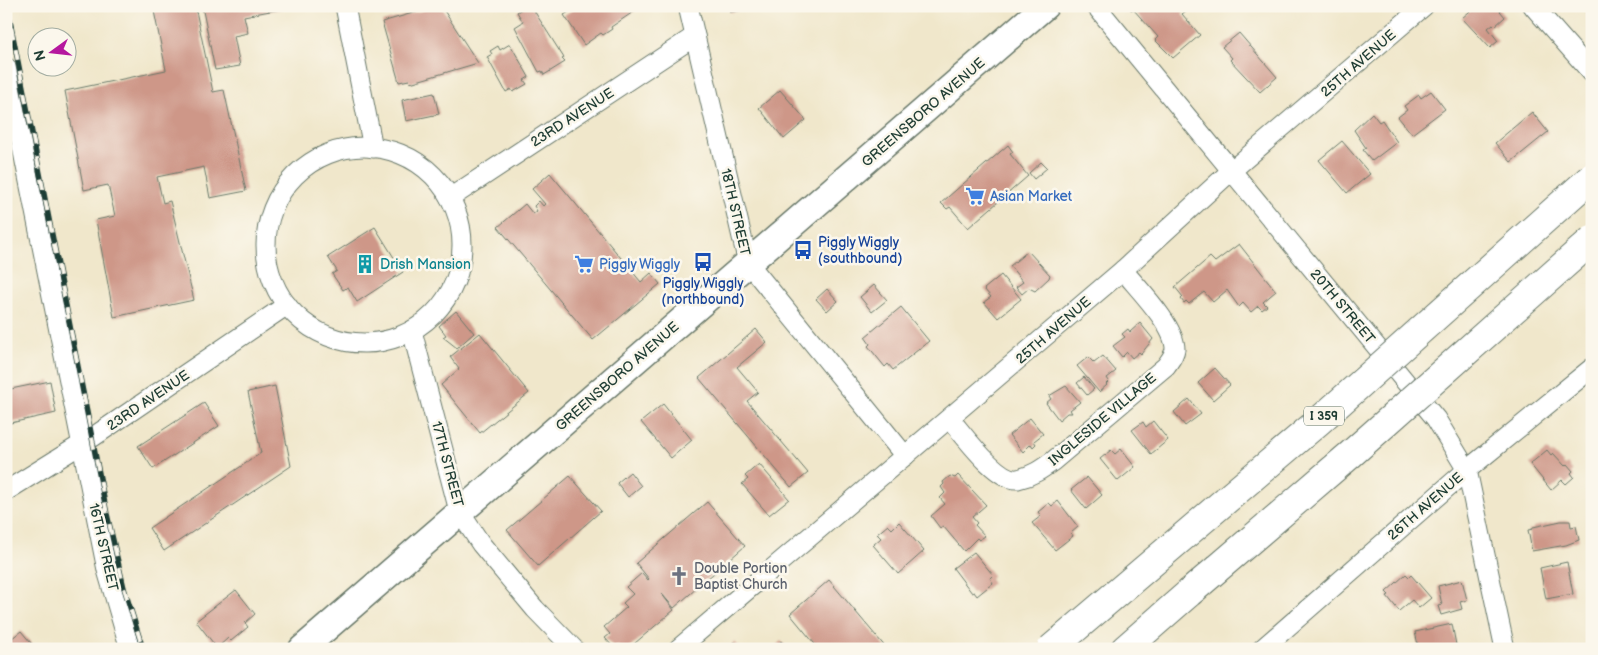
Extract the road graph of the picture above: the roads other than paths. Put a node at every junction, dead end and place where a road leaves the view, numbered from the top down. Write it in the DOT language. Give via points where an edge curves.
graph roads {
  1 [pos="346,6"];
  2 [pos="688,6"];
  3 [pos="1045,6"];
  4 [pos="1096,6"];
  5 [pos="1424,6"];
  6 [pos="1533,6"];
  7 [pos="695,36"];
  8 [pos="6,67"];
  9 [pos="1592,73"];
  10 [pos="373,148"];
  11 [pos="1231,171"];
  12 [pos="1592,177"];
  13 [pos="450,198"];
  14 [pos="1592,240"];
  15 [pos="748,263"];
  16 [pos="1123,270"];
  17 [pos="287,305"];
  18 [pos="412,331"];
  19 [pos="1592,368"];
  20 [pos="950,419"];
  21 [pos="82,444"];
  22 [pos="905,456"];
  23 [pos="1466,470"];
  24 [pos="6,491"];
  25 [pos="459,511"];
  26 [pos="130,649"];
  27 [pos="302,649"];
  28 [pos="574,649"];
  29 [pos="678,649"];
  30 [pos="1051,649"];
  31 [pos="1125,649"];
  32 [pos="1262,649"];
  33 [pos="1505,649"];
  1 -- 10 [label="street"];
  2 -- 7 [label="street, 18TH STREET"];
  3 -- 15 [label="main road, GREENSBORO AVENUE"];
  4 -- 11 [label="street, 20TH STREET"];
  5 -- 11 [label="street, 25TH AVENUE"];
  6 -- 9 [label="street"];
  7 -- 13 [label="street, 23RD AVENUE"];
  7 -- 15 [label="street, 18TH STREET"];
  8 -- 21 [label="street, 16TH STREET"];
  10 -- 13 [label="street" via="391,151 414,161 430,173"];
  10 -- 17 [label="street" via="354,148 315,160 298,172 275,205 269,224 269,265"];
  11 -- 16 [label="street, 25TH AVENUE"];
  11 -- 23 [label="street, 20TH STREET" via="1436,419"];
  12 -- 30 [label="highway, I 359, bridge" via="1319,420"];
  13 -- 18 [label="street" via="460,226 460,267 443,304"];
  14 -- 31 [label="highway, bridge"];
  15 -- 22 [label="street, 18TH STREET"];
  15 -- 25 [label="main road, GREENSBORO AVENUE"];
  16 -- 20 [label="street, 25TH AVENUE"];
  16 -- 20 [label="street, INGLESIDE VILLAGE" via="1173,338 1173,357 1166,366 1052,461 1036,473 1016,479 997,472"];
  17 -- 18 [label="street" via="316,331 335,339 378,343"];
  17 -- 21 [label="street, 23RD AVENUE"];
  18 -- 25 [label="street, 17TH STREET"];
  19 -- 23 [label="street, 26TH AVENUE"];
  20 -- 22 [label="street, 25TH AVENUE"];
  21 -- 24 [label="street, 23RD AVENUE"];
  21 -- 26 [label="street, 16TH STREET" via="107,570"];
  22 -- 29 [label="street, 25TH AVENUE"];
  23 -- 32 [label="street, 26TH AVENUE"];
  23 -- 33 [label="street, 20TH STREET"];
  25 -- 27 [label="main road, GREENSBORO AVENUE"];
  25 -- 28 [label="street, 17TH STREET" via="481,544 535,609"];
}
